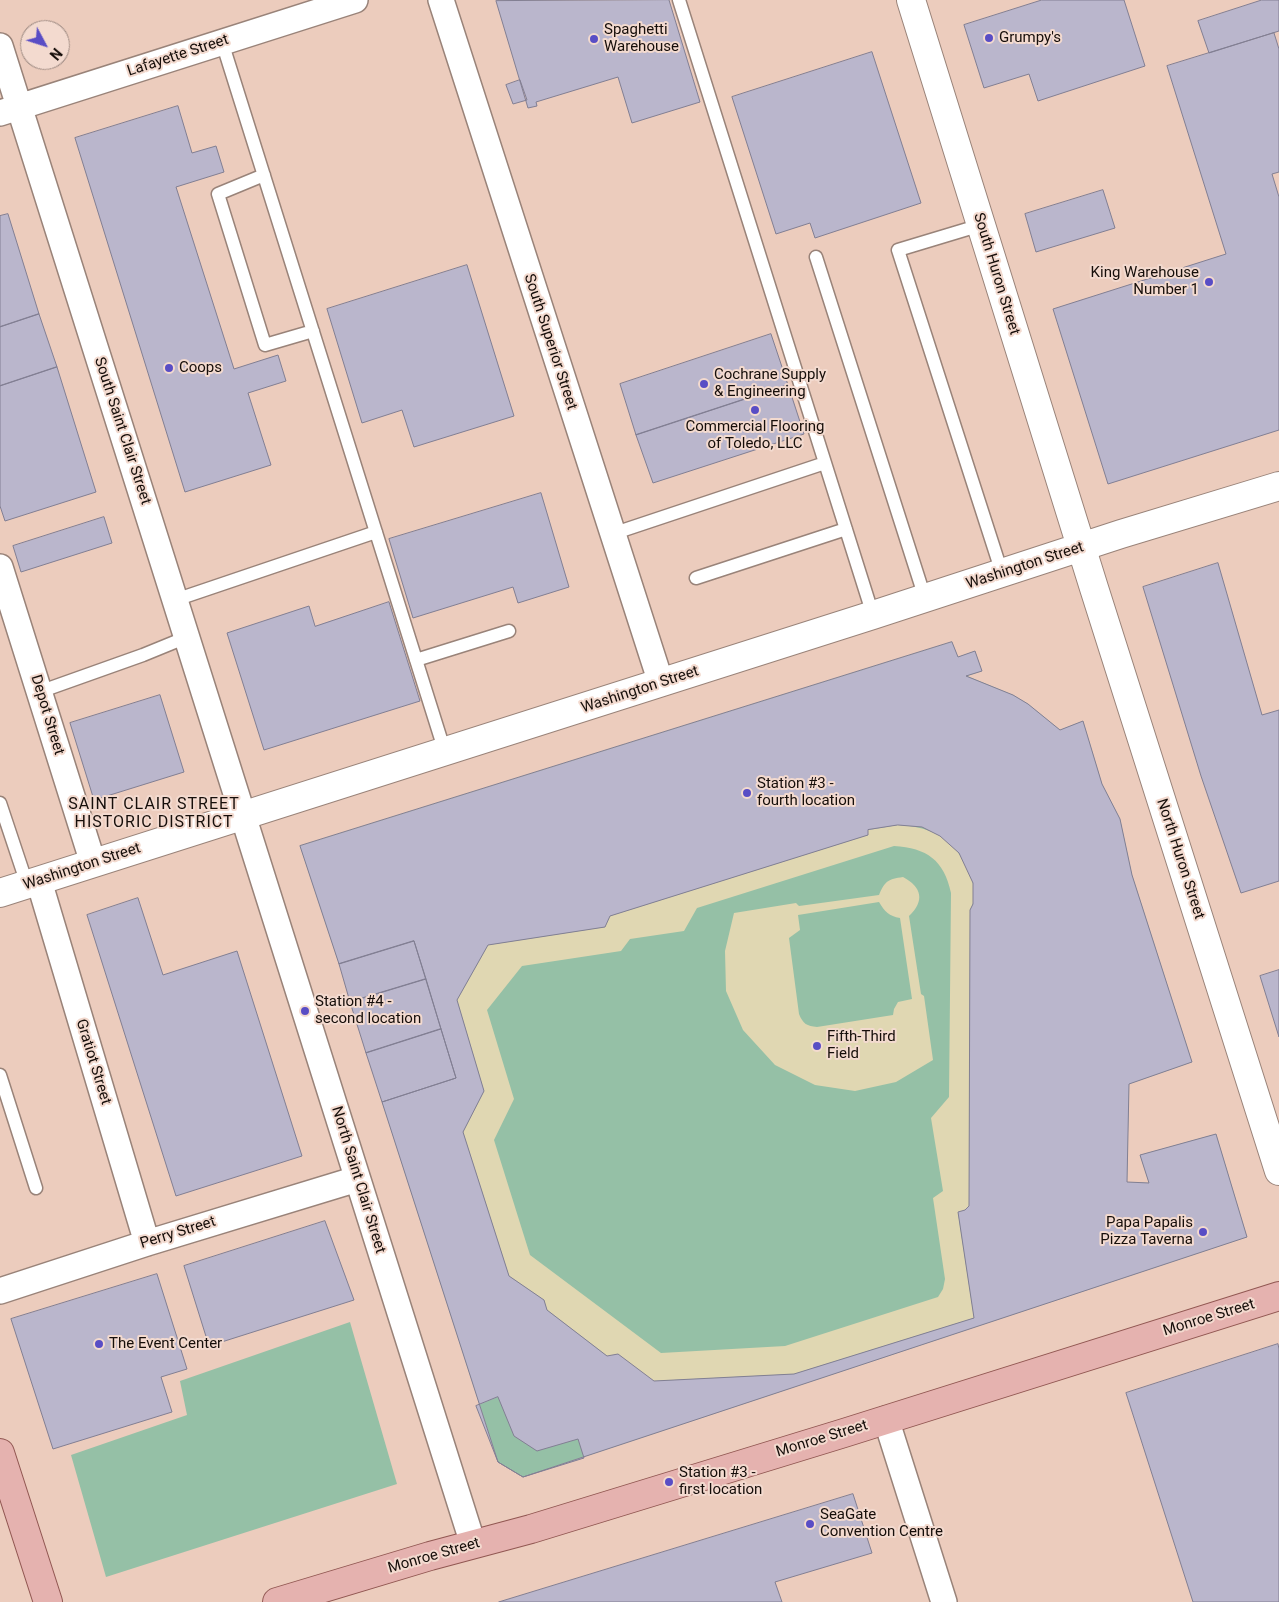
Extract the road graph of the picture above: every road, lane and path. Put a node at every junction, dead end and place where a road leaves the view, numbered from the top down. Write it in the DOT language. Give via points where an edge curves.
graph roads {
  1 [pos="355,0"];
  2 [pos="441,0"];
  3 [pos="679,0"];
  4 [pos="913,1"];
  5 [pos="222,42"];
  6 [pos="0,46"];
  7 [pos="10,110"];
  8 [pos="264,175"];
  9 [pos="981,225"];
  10 [pos="816,257"];
  11 [pos="313,331"];
  12 [pos="825,463"];
  13 [pos="1279,486"];
  14 [pos="846,529"];
  15 [pos="376,532"];
  16 [pos="612,534"];
  17 [pos="1081,547"];
  18 [pos="0,567"];
  19 [pos="1002,573"];
  20 [pos="696,578"];
  21 [pos="925,598"];
  22 [pos="175,600"];
  23 [pos="873,615"];
  24 [pos="508,631"];
  25 [pos="187,637"];
  26 [pos="416,660"];
  27 [pos="661,683"];
  28 [pos="39,692"];
  29 [pos="445,752"];
  30 [pos="0,803"];
  31 [pos="243,815"];
  32 [pos="93,863"];
  33 [pos="33,883"];
  34 [pos="0,891"];
  35 [pos="0,1075"];
  36 [pos="1279,1171"];
  37 [pos="357,1179"];
  38 [pos="36,1188"];
  39 [pos="147,1243"];
  40 [pos="0,1291"];
  41 [pos="1279,1296"];
  42 [pos="886,1419"];
  43 [pos="0,1453"];
  44 [pos="473,1544"];
  45 [pos="48,1602"];
  46 [pos="277,1602"];
  47 [pos="944,1602"];
  1 -- 5 [label="street, Lafayette Street"];
  2 -- 16 [label="street, South Superior Street"];
  3 -- 12 [label="lane"];
  4 -- 9 [label="street, South Huron Street"];
  5 -- 7 [label="street, Lafayette Street"];
  5 -- 8 [label="lane"];
  6 -- 7 [label="street, South Saint Clair Street"];
  7 -- 22 [label="street, South Saint Clair Street"];
  8 -- 11 [label="lane"];
  8 -- 11 [label="lane" via="218,194 265,345"];
  9 -- 17 [label="street, South Huron Street"];
  9 -- 19 [label="lane" via="898,250"];
  10 -- 21 [label="lane"];
  11 -- 15 [label="lane"];
  12 -- 14 [label="lane"];
  12 -- 16 [label="lane"];
  13 -- 17 [label="street, Washington Street"];
  14 -- 20 [label="lane"];
  14 -- 23 [label="lane"];
  15 -- 22 [label="lane"];
  15 -- 26 [label="lane"];
  16 -- 27 [label="street, South Superior Street"];
  17 -- 19 [label="street, Washington Street"];
  17 -- 36 [label="street, North Huron Street"];
  18 -- 28 [label="street, Depot Street"];
  19 -- 21 [label="street, Washington Street"];
  21 -- 23 [label="street, Washington Street"];
  22 -- 25 [label="street, South Saint Clair Street"];
  23 -- 27 [label="street, Washington Street"];
  24 -- 26 [label="lane"];
  25 -- 28 [label="lane"];
  25 -- 31 [label="street, South Saint Clair Street"];
  26 -- 29 [label="lane"];
  27 -- 29 [label="street, Washington Street"];
  28 -- 32 [label="street, Depot Street"];
  29 -- 31 [label="street, Washington Street"];
  30 -- 33 [label="lane"];
  31 -- 32 [label="street, Washington Street"];
  31 -- 37 [label="street, North Saint Clair Street"];
  32 -- 33 [label="street, Washington Street"];
  33 -- 34 [label="street, Washington Street"];
  33 -- 39 [label="street, Gratiot Street"];
  35 -- 38 [label="lane"];
  37 -- 39 [label="street, Perry Street"];
  37 -- 44 [label="street, North Saint Clair Street"];
  39 -- 40 [label="street, Perry Street"];
  41 -- 42 [label="main road, Monroe Street"];
  42 -- 44 [label="main road, Monroe Street"];
  42 -- 47 [label="street"];
  43 -- 45 [label="main road"];
  44 -- 46 [label="main road, Monroe Street"];
}
